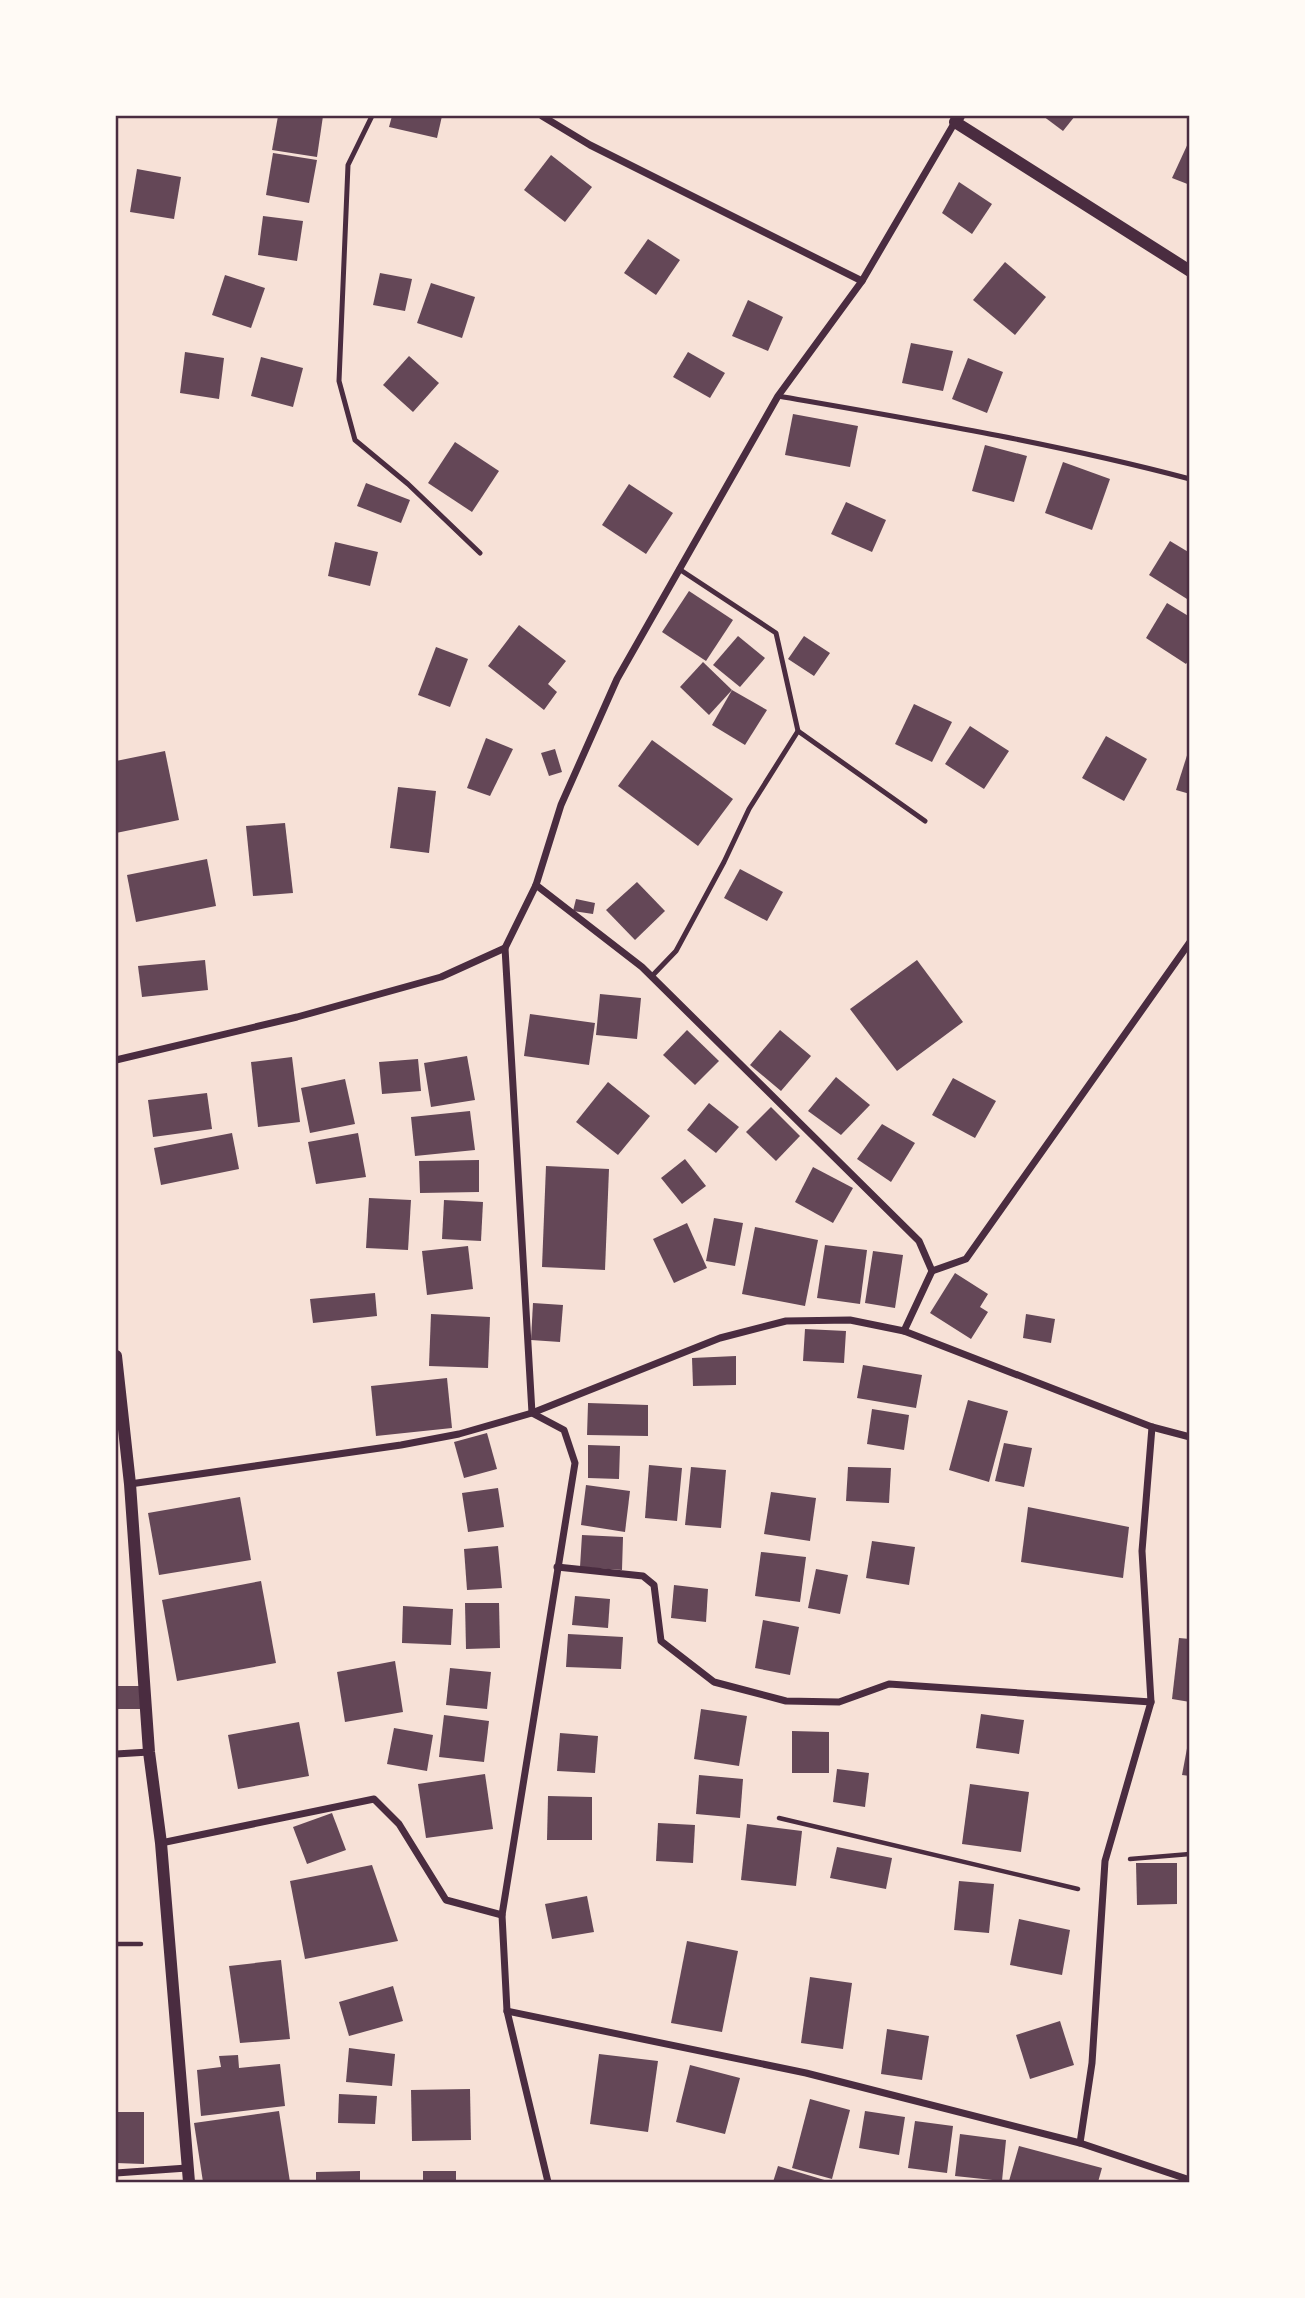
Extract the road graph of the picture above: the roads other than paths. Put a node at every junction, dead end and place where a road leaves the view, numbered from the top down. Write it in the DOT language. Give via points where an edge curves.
graph roads {
  1 [pos="372,116"];
  2 [pos="541,116"];
  3 [pos="957,119"];
  4 [pos="1189,271"];
  5 [pos="862,281"];
  6 [pos="778,396"];
  7 [pos="1189,479"];
  8 [pos="480,553"];
  9 [pos="679,569"];
  10 [pos="798,731"];
  11 [pos="925,821"];
  12 [pos="536,885"];
  13 [pos="1189,942"];
  14 [pos="505,948"];
  15 [pos="652,976"];
  16 [pos="116,1060"];
  17 [pos="932,1270"];
  18 [pos="904,1331"];
  19 [pos="116,1356"];
  20 [pos="532,1413"];
  21 [pos="1152,1427"];
  22 [pos="1189,1437"];
  23 [pos="130,1484"];
  24 [pos="557,1567"];
  25 [pos="1151,1702"];
  26 [pos="149,1752"];
  27 [pos="116,1754"];
  28 [pos="161,1843"];
  29 [pos="502,1915"];
  30 [pos="507,2011"];
  31 [pos="1080,2143"];
  32 [pos="187,2168"];
  33 [pos="116,2173"];
  34 [pos="1189,2180"];
  35 [pos="188,2182"];
  36 [pos="548,2182"];
  1 -- 8 [label="lane" via="348,165 339,381 355,440"];
  2 -- 5 [label="street"];
  3 -- 4 [label="street"];
  3 -- 5 [label="street"];
  5 -- 6 [label="street"];
  6 -- 7 [label="lane" via="1112,458"];
  6 -- 9 [label="street"];
  9 -- 10 [label="lane" via="776,633"];
  9 -- 12 [label="street" via="617,679 561,805"];
  10 -- 11 [label="lane"];
  10 -- 15 [label="lane" via="749,809 676,951"];
  12 -- 14 [label="street"];
  12 -- 15 [label="street"];
  13 -- 17 [label="street" via="966,1259"];
  14 -- 16 [label="street" via="441,977"];
  14 -- 20 [label="street"];
  15 -- 17 [label="street" via="919,1241"];
  17 -- 18 [label="street"];
  18 -- 20 [label="street" via="850,1320 786,1321 720,1338"];
  18 -- 21 [label="street"];
  19 -- 23 [label="street"];
  20 -- 23 [label="street" via="401,1445"];
  20 -- 24 [label="street" via="564,1430 575,1463"];
  21 -- 22 [label="street"];
  21 -- 25 [label="street" via="1142,1551"];
  23 -- 26 [label="street"];
  24 -- 25 [label="street" via="643,1576 654,1585 661,1641 714,1682 786,1701 839,1702 889,1684"];
  24 -- 29 [label="street"];
  25 -- 31 [label="street" via="1105,1861 1093,2063"];
  26 -- 27 [label="street"];
  26 -- 28 [label="street"];
  28 -- 29 [label="street" via="374,1799 399,1824 446,1900"];
  28 -- 32 [label="street"];
  29 -- 30 [label="street"];
  30 -- 31 [label="street" via="806,2073"];
  30 -- 36 [label="street"];
  31 -- 34 [label="street"];
  32 -- 33 [label="street"];
  32 -- 35 [label="street"];
}
